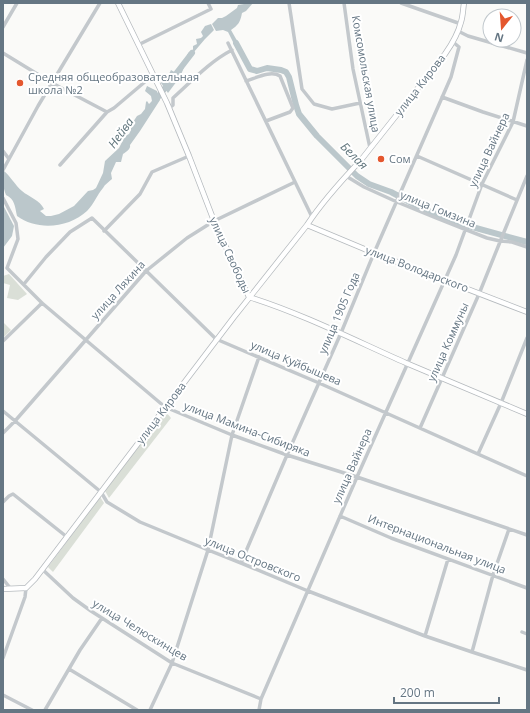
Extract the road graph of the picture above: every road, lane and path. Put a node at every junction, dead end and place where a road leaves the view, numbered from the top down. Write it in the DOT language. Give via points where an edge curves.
graph roads {
  1 [pos="17,3"];
  2 [pos="100,3"];
  3 [pos="118,3"];
  4 [pos="208,3"];
  5 [pos="289,3"];
  6 [pos="344,3"];
  7 [pos="401,3"];
  8 [pos="464,3"];
  9 [pos="461,24"];
  10 [pos="3,26"];
  11 [pos="458,31"];
  12 [pos="453,42"];
  13 [pos="228,43"];
  14 [pos="138,45"];
  15 [pos="232,50"];
  16 [pos="3,53"];
  17 [pos="527,53"];
  18 [pos="527,60"];
  19 [pos="153,75"];
  20 [pos="246,81"];
  21 [pos="52,83"];
  22 [pos="442,96"];
  23 [pos="360,103"];
  24 [pos="168,106"];
  25 [pos="107,112"];
  26 [pos="266,121"];
  27 [pos="513,122"];
  28 [pos="527,126"];
  29 [pos="370,148"];
  30 [pos="3,151"];
  31 [pos="189,156"];
  32 [pos="417,156"];
  33 [pos="3,157"];
  34 [pos="9,159"];
  35 [pos="60,165"];
  36 [pos="4,169"];
  37 [pos="346,176"];
  38 [pos="527,176"];
  39 [pos="295,182"];
  40 [pos="482,184"];
  41 [pos="3,198"];
  42 [pos="517,200"];
  43 [pos="397,202"];
  44 [pos="312,217"];
  45 [pos="214,221"];
  46 [pos="307,225"];
  47 [pos="465,230"];
  48 [pos="104,231"];
  49 [pos="500,241"];
  50 [pos="527,247"];
  51 [pos="374,253"];
  52 [pos="146,271"];
  53 [pos="444,280"];
  54 [pos="24,284"];
  55 [pos="479,294"];
  56 [pos="249,297"];
  57 [pos="42,303"];
  58 [pos="527,312"];
  59 [pos="341,333"];
  60 [pos="527,338"];
  61 [pos="216,339"];
  62 [pos="86,340"];
  63 [pos="3,341"];
  64 [pos="259,357"];
  65 [pos="407,363"];
  66 [pos="442,378"];
  67 [pos="319,383"];
  68 [pos="501,403"];
  69 [pos="165,407"];
  70 [pos="3,411"];
  71 [pos="386,413"];
  72 [pos="527,414"];
  73 [pos="15,421"];
  74 [pos="420,428"];
  75 [pos="3,433"];
  76 [pos="232,435"];
  77 [pos="478,454"];
  78 [pos="287,455"];
  79 [pos="527,476"];
  80 [pos="357,477"];
  81 [pos="100,492"];
  82 [pos="3,502"];
  83 [pos="340,516"];
  84 [pos="508,529"];
  85 [pos="527,536"];
  86 [pos="67,537"];
  87 [pos="208,550"];
  88 [pos="448,559"];
  89 [pos="241,563"];
  90 [pos="42,569"];
  91 [pos="493,575"];
  92 [pos="3,578"];
  93 [pos="26,588"];
  94 [pos="527,588"];
  95 [pos="3,589"];
  96 [pos="11,589"];
  97 [pos="308,591"];
  98 [pos="102,618"];
  99 [pos="522,632"];
  100 [pos="527,634"];
  101 [pos="425,636"];
  102 [pos="472,652"];
  103 [pos="3,658"];
  104 [pos="172,663"];
  105 [pos="69,669"];
  106 [pos="527,670"];
  107 [pos="3,695"];
  108 [pos="261,699"];
  109 [pos="32,710"];
  110 [pos="45,710"];
  111 [pos="137,710"];
  112 [pos="150,710"];
  113 [pos="260,710"];
  1 -- 10 [label="street"];
  2 -- 21 [label="street"];
  3 -- 14 [label="main road, улица Свободы"];
  4 -- 14 [label="street" via="211,9"];
  5 -- 23 [label="street" via="302,89 314,104 332,109"];
  6 -- 23 [label="street, Комсомольская улица"];
  7 -- 9 [label="street"];
  8 -- 9 [label="main road, улица Кирова"];
  9 -- 11 [label="main road, улица Кирова"];
  11 -- 12 [label="main road, улица Кирова"];
  11 -- 17 [label="street"];
  12 -- 22 [label="street" via="459,47"];
  12 -- 29 [label="main road, улица Кирова"];
  13 -- 15 [label="street"];
  14 -- 19 [label="main road, улица Свободы"];
  15 -- 20 [label="street"];
  15 -- 24 [label="street" via="210,64 173,98 173,104"];
  16 -- 21 [label="street"];
  18 -- 27 [label="street, улица Вайнера"];
  19 -- 24 [label="main road, улица Свободы"];
  19 -- 25 [label="street"];
  20 -- 26 [label="street"];
  20 -- 26 [label="street" via="271,73 280,76 293,108 290,112"];
  21 -- 25 [label="street"];
  21 -- 34 [label="street"];
  22 -- 27 [label="street"];
  22 -- 32 [label="street"];
  23 -- 29 [label="street, Комсомольская улица"];
  24 -- 31 [label="main road, улица Свободы"];
  25 -- 35 [label="street"];
  26 -- 39 [label="street"];
  27 -- 28 [label="street"];
  27 -- 40 [label="street, улица Вайнера"];
  29 -- 37 [label="main road, улица Кирова"];
  30 -- 34 [label="street"];
  31 -- 45 [label="main road, улица Свободы"];
  31 -- 48 [label="street" via="152,172 140,194"];
  32 -- 40 [label="street"];
  32 -- 43 [label="street, улица 1905 Года"];
  33 -- 34 [label="street"];
  34 -- 36 [label="street"];
  37 -- 43 [label="street, улица Гомзина"];
  37 -- 44 [label="main road, улица Кирова"];
  38 -- 42 [label="street"];
  39 -- 44 [label="street"];
  39 -- 45 [label="street, улица Ляхина"];
  40 -- 42 [label="street"];
  40 -- 47 [label="street, улица Вайнера"];
  41 -- 54 [label="street, улица Мамина-Сибиряка" via="16,223 18,240 6,268"];
  42 -- 49 [label="street, улица Коммуны"];
  43 -- 47 [label="street, улица Гомзина"];
  43 -- 51 [label="street, улица 1905 Года"];
  44 -- 46 [label="main road, улица Кирова"];
  45 -- 52 [label="street, улица Ляхина" via="187,238"];
  45 -- 56 [label="main road, улица Свободы"];
  46 -- 51 [label="main road, улица Володарского"];
  46 -- 56 [label="main road, улица Кирова"];
  47 -- 49 [label="street, улица Гомзина"];
  47 -- 53 [label="street, улица Вайнера"];
  48 -- 52 [label="street, улица Куйбышева"];
  48 -- 54 [label="street, улица Куйбышева" via="92,218 70,232"];
  49 -- 50 [label="street, улица Гомзина"];
  49 -- 55 [label="street, улица Коммуны"];
  51 -- 53 [label="main road, улица Володарского"];
  51 -- 59 [label="street, улица 1905 Года"];
  52 -- 61 [label="street, улица Куйбышева"];
  52 -- 62 [label="street, улица Ляхина"];
  53 -- 55 [label="main road, улица Володарского"];
  53 -- 65 [label="street, улица Вайнера"];
  54 -- 57 [label="street, улица Мамина-Сибиряка"];
  55 -- 58 [label="main road, улица Володарского"];
  55 -- 66 [label="street, улица Коммуны"];
  56 -- 59 [label="main road, улица Свободы"];
  56 -- 61 [label="main road, улица Кирова"];
  57 -- 62 [label="street, улица Мамина-Сибиряка"];
  57 -- 63 [label="street"];
  59 -- 65 [label="main road, улица Свободы"];
  59 -- 67 [label="street, улица 1905 Года"];
  60 -- 68 [label="street"];
  61 -- 64 [label="street, улица Куйбышева"];
  61 -- 69 [label="main road, улица Кирова"];
  62 -- 69 [label="street, улица Мамина-Сибиряка"];
  62 -- 73 [label="street, улица Ляхина"];
  64 -- 67 [label="street, улица Куйбышева"];
  64 -- 76 [label="street"];
  65 -- 66 [label="main road, улица Свободы"];
  65 -- 71 [label="street, улица Вайнера"];
  66 -- 68 [label="main road, улица Свободы"];
  66 -- 74 [label="street, улица Коммуны"];
  67 -- 71 [label="street, улица Куйбышева"];
  67 -- 78 [label="street, улица 1905 Года"];
  68 -- 72 [label="main road, улица Свободы"];
  68 -- 77 [label="street"];
  69 -- 76 [label="street, улица Мамина-Сибиряка"];
  69 -- 81 [label="main road, улица Кирова"];
  70 -- 73 [label="street, улица Островского"];
  71 -- 74 [label="street, улица Куйбышева"];
  71 -- 80 [label="street, улица Вайнера"];
  73 -- 75 [label="street, улица Ляхина"];
  73 -- 81 [label="street, улица Островского"];
  74 -- 77 [label="street, улица Куйбышева"];
  76 -- 78 [label="street, улица Мамина-Сибиряка"];
  76 -- 87 [label="street"];
  77 -- 79 [label="street, улица Куйбышева"];
  78 -- 80 [label="street, улица Мамина-Сибиряка"];
  78 -- 89 [label="street, улица 1905 Года"];
  80 -- 83 [label="street, улица Вайнера"];
  80 -- 84 [label="street, улица Мамина-Сибиряка"];
  81 -- 86 [label="main road, улица Кирова"];
  81 -- 87 [label="street, улица Островского" via="107,502 140,522"];
  82 -- 86 [label="street" via="13,494"];
  83 -- 88 [label="street, Интернациональная улица"];
  83 -- 97 [label="street, улица Вайнера"];
  84 -- 85 [label="street, улица Мамина-Сибиряка"];
  84 -- 91 [label="street"];
  86 -- 90 [label="main road, улица Кирова"];
  87 -- 89 [label="street, улица Островского"];
  87 -- 104 [label="street"];
  88 -- 91 [label="street, Интернациональная улица"];
  88 -- 101 [label="street"];
  89 -- 97 [label="street, улица Островского"];
  90 -- 93 [label="main road, улица Кирова"];
  90 -- 98 [label="street, улица Челюскинцев" via="73,598"];
  91 -- 94 [label="street, Интернациональная улица"];
  91 -- 102 [label="street"];
  92 -- 96 [label="street"];
  93 -- 96 [label="main road"];
  93 -- 103 [label="street, улица Кирова"];
  95 -- 96 [label="main road"];
  97 -- 101 [label="street, улица Островского"];
  97 -- 108 [label="street, улица Вайнера"];
  98 -- 104 [label="street, улица Челюскинцев"];
  98 -- 105 [label="street"];
  99 -- 100 [label="street"];
  101 -- 102 [label="street, улица Островского"];
  102 -- 106 [label="street, улица Островского"];
  104 -- 108 [label="street, улица Челюскинцев"];
  104 -- 112 [label="street"];
  105 -- 110 [label="street"];
  105 -- 111 [label="street"];
  107 -- 109 [label="street"];
  108 -- 113 [label="street, улица Вайнера"];
}
